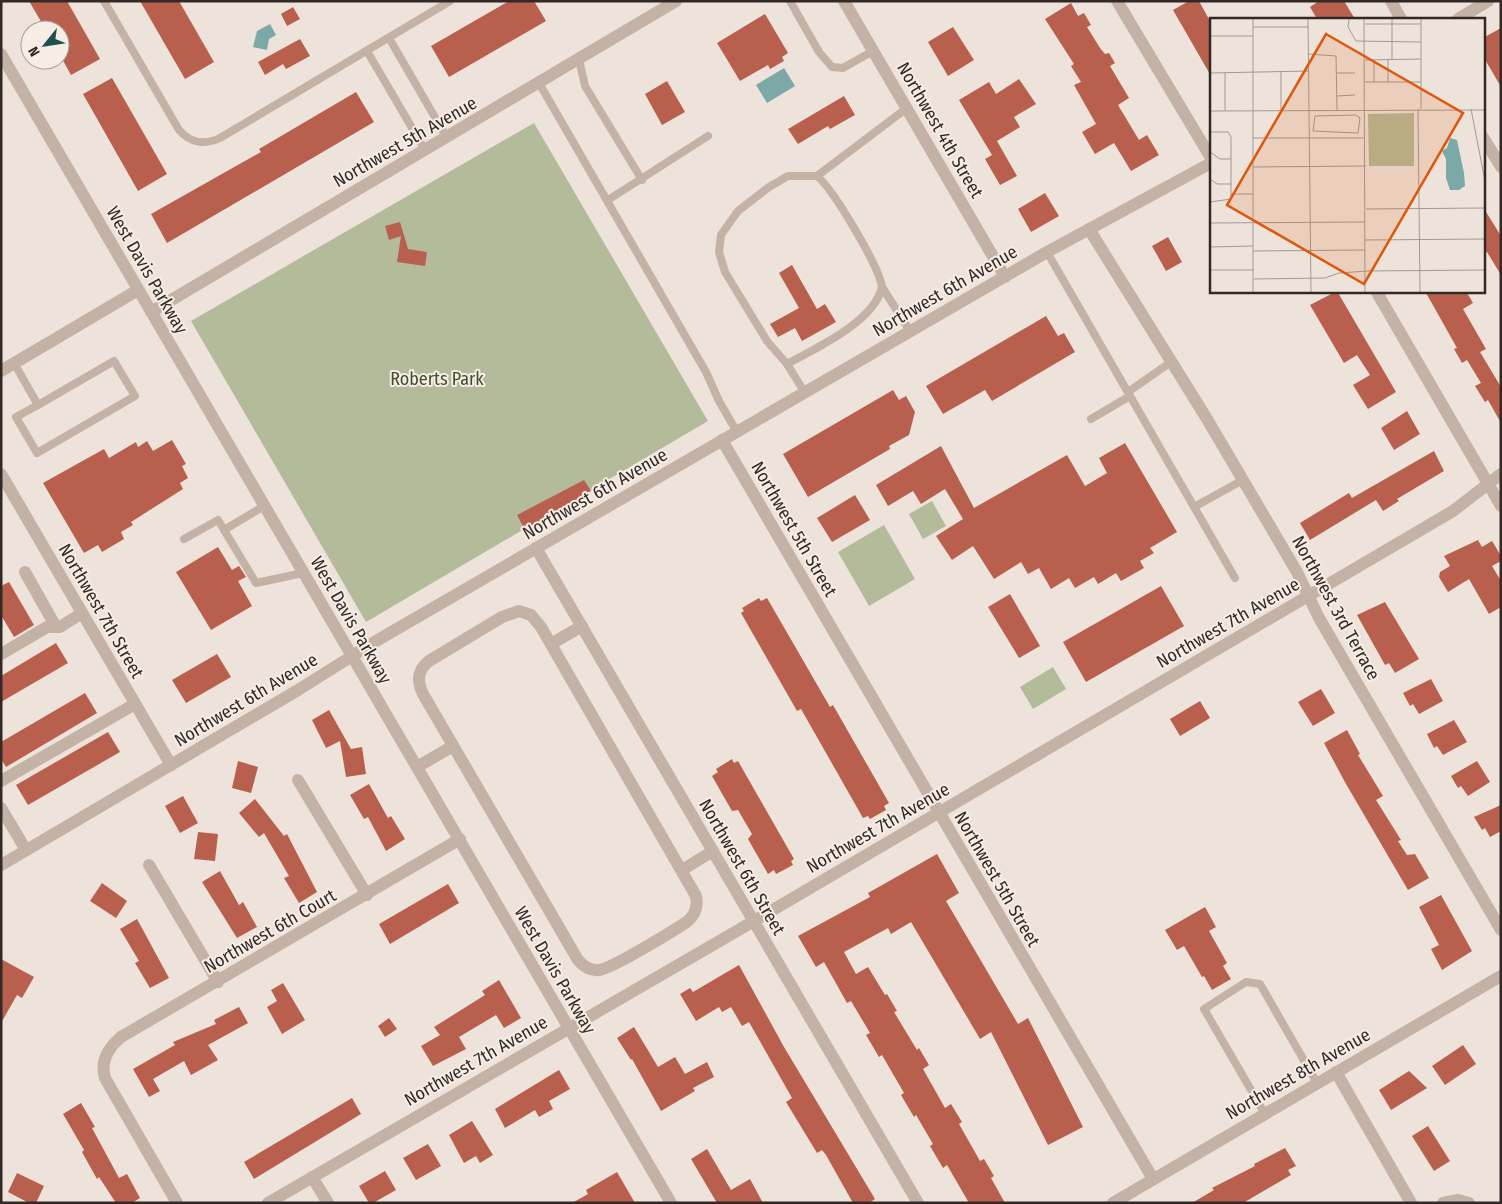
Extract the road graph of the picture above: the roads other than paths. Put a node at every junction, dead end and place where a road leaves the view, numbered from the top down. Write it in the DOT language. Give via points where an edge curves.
graph roads {
  1 [pos="104,1"];
  2 [pos="450,1"];
  3 [pos="676,1"];
  4 [pos="790,1"];
  5 [pos="844,1"];
  6 [pos="1117,1"];
  7 [pos="1390,1"];
  8 [pos="1488,1"];
  9 [pos="1400,18"];
  10 [pos="1460,18"];
  11 [pos="389,38"];
  12 [pos="367,51"];
  13 [pos="874,51"];
  14 [pos="1,54"];
  15 [pos="579,59"];
  16 [pos="539,83"];
  17 [pos="907,108"];
  18 [pos="708,136"];
  19 [pos="447,138"];
  20 [pos="1484,139"];
  21 [pos="425,150"];
  22 [pos="1210,156"];
  23 [pos="1210,164"];
  24 [pos="1501,167"];
  25 [pos="817,176"];
  26 [pos="642,180"];
  27 [pos="608,200"];
  28 [pos="1089,229"];
  29 [pos="1047,252"];
  30 [pos="1005,276"];
  31 [pos="882,286"];
  32 [pos="138,290"];
  33 [pos="1377,292"];
  34 [pos="151,312"];
  35 [pos="910,331"];
  36 [pos="1171,362"];
  37 [pos="14,363"];
  38 [pos="787,364"];
  39 [pos="1,371"];
  40 [pos="805,393"];
  41 [pos="1129,394"];
  42 [pos="38,405"];
  43 [pos="1091,420"];
  44 [pos="737,432"];
  45 [pos="722,440"];
  46 [pos="1,474"];
  47 [pos="1501,474"];
  48 [pos="1243,480"];
  49 [pos="1488,485"];
  50 [pos="264,506"];
  51 [pos="1501,506"];
  52 [pos="1194,507"];
  53 [pos="224,530"];
  54 [pos="184,539"];
  55 [pos="536,548"];
  56 [pos="25,572"];
  57 [pos="303,573"];
  58 [pos="1235,578"];
  59 [pos="1309,596"];
  60 [pos="82,613"];
  61 [pos="582,626"];
  62 [pos="56,627"];
  63 [pos="551,644"];
  64 [pos="1,654"];
  65 [pos="352,656"];
  66 [pos="135,704"];
  67 [pos="453,746"];
  68 [pos="171,765"];
  69 [pos="417,767"];
  70 [pos="298,780"];
  71 [pos="1,781"];
  72 [pos="1,808"];
  73 [pos="938,813"];
  74 [pos="460,839"];
  75 [pos="26,850"];
  76 [pos="713,851"];
  77 [pos="1,864"];
  78 [pos="149,865"];
  79 [pos="682,870"];
  80 [pos="367,895"];
  81 [pos="754,922"];
  82 [pos="1501,930"];
  83 [pos="1501,976"];
  84 [pos="218,982"];
  85 [pos="569,1028"];
  86 [pos="1336,1072"];
  87 [pos="1317,1083"];
  88 [pos="1265,1114"];
  89 [pos="312,1177"];
  90 [pos="1153,1179"];
  91 [pos="1467,1202"];
  92 [pos="177,1203"];
  93 [pos="268,1203"];
  94 [pos="328,1203"];
  95 [pos="671,1203"];
  96 [pos="918,1203"];
  97 [pos="1113,1203"];
  98 [pos="1411,1203"];
  99 [pos="1443,1203"];
  1 -- 12 [label="lane" via="177,127 183,135 195,141 220,138"];
  2 -- 11 [label="lane"];
  3 -- 15 [label="street, Northwest 5th Avenue"];
  4 -- 13 [label="lane" via="819,52 832,67 843,68"];
  5 -- 13 [label="street, Northwest 4th Street"];
  6 -- 22 [label="street"];
  7 -- 9 [label="street"];
  8 -- 10 [label="street"];
  11 -- 12 [label="lane"];
  11 -- 19 [label="lane"];
  12 -- 21 [label="lane"];
  13 -- 17 [label="street, Northwest 4th Street"];
  14 -- 32 [label="street, West Davis Parkway"];
  15 -- 16 [label="street, Northwest 5th Avenue"];
  15 -- 26 [label="lane" via="585,86"];
  16 -- 19 [label="street, Northwest 5th Avenue"];
  16 -- 27 [label="lane"];
  17 -- 25 [label="lane"];
  17 -- 30 [label="street, Northwest 4th Street"];
  18 -- 26 [label="lane"];
  19 -- 21 [label="street, Northwest 5th Avenue"];
  20 -- 24 [label="street"];
  21 -- 34 [label="street, Northwest 5th Avenue"];
  23 -- 28 [label="street, Northwest 6th Avenue"];
  25 -- 31 [label="lane" via="826,182 837,199"];
  25 -- 38 [label="lane" via="788,176 762,191 738,211 718,244 720,259 730,280 766,341"];
  26 -- 27 [label="lane"];
  27 -- 44 [label="lane"];
  28 -- 29 [label="street, Northwest 6th Avenue"];
  28 -- 36 [label="street, Northwest 3rd Terrace"];
  29 -- 30 [label="street, Northwest 6th Avenue"];
  29 -- 41 [label="lane"];
  30 -- 35 [label="street, Northwest 6th Avenue"];
  31 -- 35 [label="lane"];
  31 -- 38 [label="lane" via="873,303 849,328"];
  32 -- 34 [label="street, West Davis Parkway"];
  32 -- 37 [label="street"];
  33 -- 49 [label="street"];
  34 -- 50 [label="street, West Davis Parkway"];
  35 -- 40 [label="street, Northwest 6th Avenue"];
  36 -- 41 [label="lane"];
  36 -- 48 [label="street, Northwest 3rd Terrace"];
  37 -- 39 [label="street"];
  37 -- 42 [label="lane"];
  38 -- 40 [label="lane"];
  40 -- 44 [label="street, Northwest 6th Avenue"];
  41 -- 43 [label="lane"];
  41 -- 52 [label="lane"];
  42 -- 42 [label="lane" via="16,417 37,453 135,396 114,361"];
  44 -- 45 [label="street, Northwest 6th Avenue"];
  45 -- 55 [label="street, Northwest 6th Avenue"];
  45 -- 73 [label="street, Northwest 5th Street"];
  46 -- 60 [label="street, Northwest 7th Street"];
  47 -- 49 [label="street, Northwest 7th Avenue"];
  48 -- 52 [label="lane"];
  48 -- 59 [label="street, Northwest 3rd Terrace"];
  49 -- 51 [label="street"];
  49 -- 59 [label="street, Northwest 7th Avenue" via="1453,511"];
  50 -- 53 [label="lane"];
  50 -- 57 [label="street, West Davis Parkway"];
  52 -- 58 [label="lane"];
  53 -- 54 [label="lane" via="218,520"];
  53 -- 57 [label="lane" via="256,583"];
  55 -- 61 [label="street, Northwest 6th Street"];
  55 -- 65 [label="street, Northwest 6th Avenue"];
  56 -- 62 [label="street"];
  57 -- 65 [label="street, West Davis Parkway"];
  59 -- 73 [label="street, Northwest 7th Avenue"];
  59 -- 82 [label="street, Northwest 3rd Terrace"];
  60 -- 62 [label="street"];
  60 -- 66 [label="street, Northwest 7th Street"];
  61 -- 63 [label="street"];
  61 -- 76 [label="street, Northwest 6th Street"];
  62 -- 64 [label="street" via="47,627"];
  63 -- 67 [label="street" via="531,615 519,611 425,664 419,674 420,688"];
  63 -- 79 [label="street"];
  65 -- 68 [label="street, Northwest 6th Avenue"];
  65 -- 69 [label="street, West Davis Parkway"];
  66 -- 68 [label="street, Northwest 7th Street"];
  66 -- 71 [label="street"];
  67 -- 69 [label="street"];
  67 -- 79 [label="street" via="578,960 587,969 608,968 693,917 696,896"];
  68 -- 75 [label="street, Northwest 6th Avenue"];
  69 -- 74 [label="street, West Davis Parkway"];
  70 -- 80 [label="street"];
  72 -- 75 [label="street"];
  73 -- 81 [label="street, Northwest 7th Avenue"];
  73 -- 90 [label="street, Northwest 5th Street"];
  74 -- 80 [label="street, Northwest 6th Court"];
  74 -- 85 [label="street, West Davis Parkway"];
  75 -- 77 [label="street, Northwest 6th Avenue"];
  76 -- 79 [label="street"];
  76 -- 81 [label="street, Northwest 6th Street"];
  78 -- 84 [label="street"];
  80 -- 84 [label="street, Northwest 6th Court"];
  81 -- 85 [label="street, Northwest 7th Avenue"];
  81 -- 96 [label="street, Northwest 6th Street"];
  83 -- 86 [label="street, Northwest 8th Avenue"];
  84 -- 92 [label="street, Northwest 6th Court" via="121,1037 105,1058 103,1070 107,1082"];
  85 -- 89 [label="street, Northwest 7th Avenue"];
  85 -- 95 [label="street, West Davis Parkway"];
  86 -- 87 [label="street, Northwest 8th Avenue"];
  86 -- 98 [label="street"];
  87 -- 88 [label="street, Northwest 8th Avenue"];
  87 -- 88 [label="lane" via="1260,984 1246,982 1204,1009"];
  88 -- 90 [label="street, Northwest 8th Avenue"];
  89 -- 93 [label="street, Northwest 7th Avenue"];
  89 -- 94 [label="street"];
  90 -- 97 [label="street, Northwest 8th Avenue"];
  91 -- 99 [label="street" via="1451,1200"];
}
